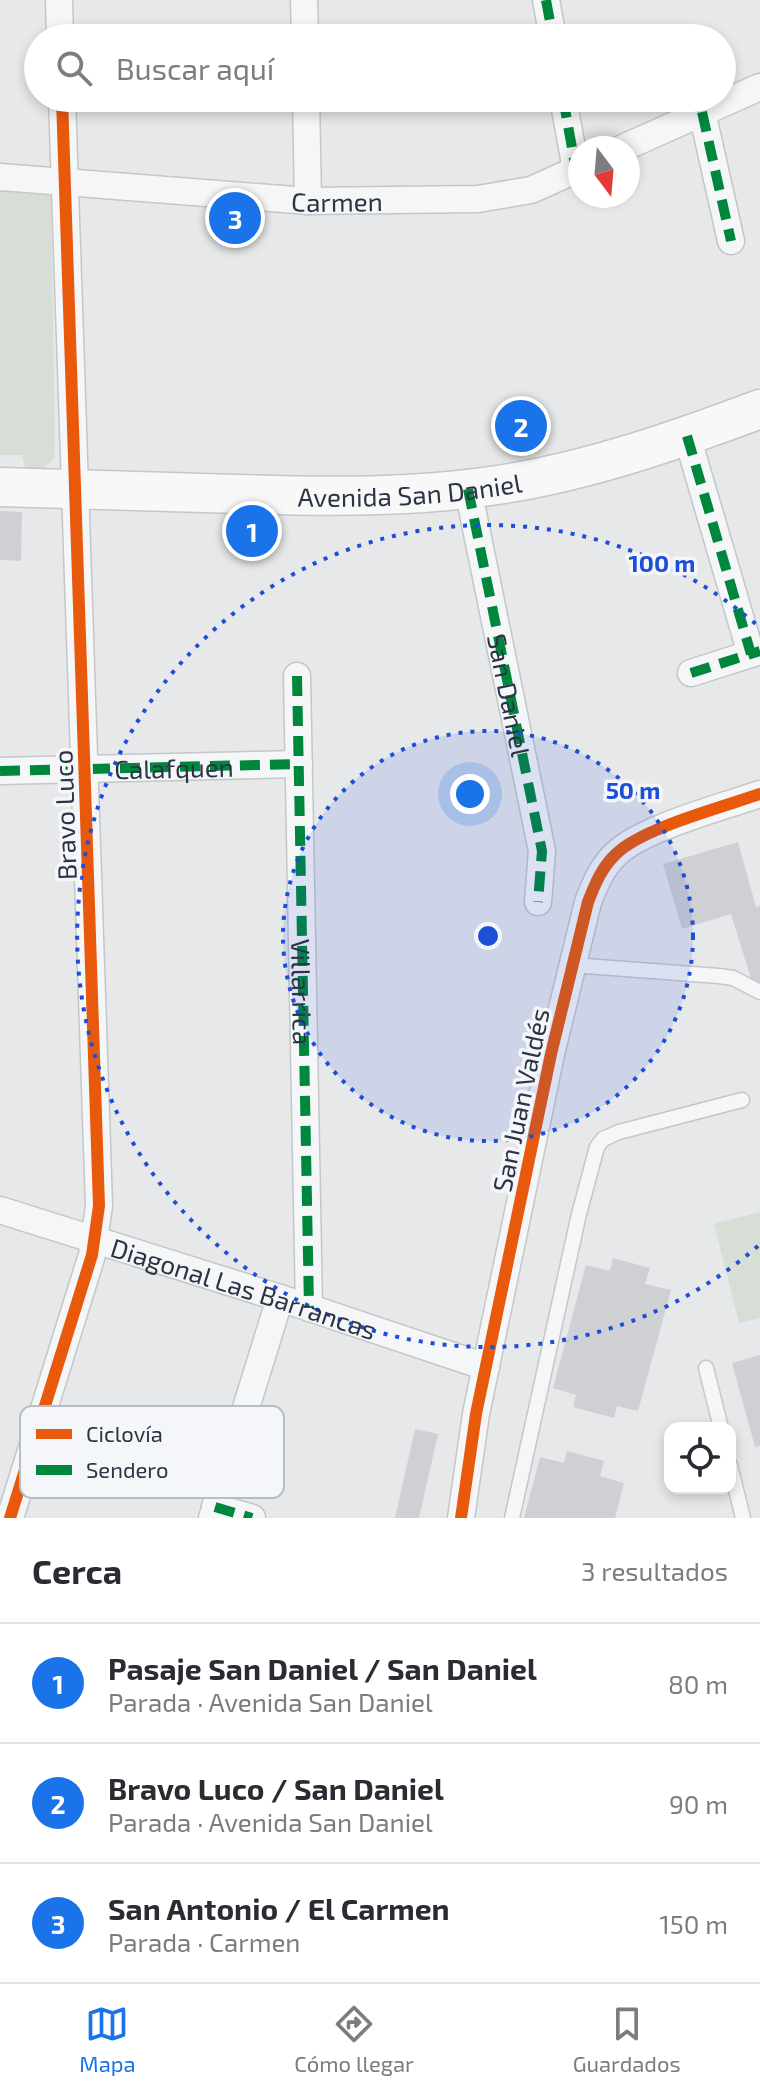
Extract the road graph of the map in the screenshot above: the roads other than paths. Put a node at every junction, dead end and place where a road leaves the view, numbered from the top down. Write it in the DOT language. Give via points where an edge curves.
graph roads {
  1 [pos="59,0"];
  2 [pos="304,0"];
  3 [pos="546,0"];
  4 [pos="60,24"];
  5 [pos="305,24"];
  6 [pos="550,24"];
  7 [pos="760,87"];
  8 [pos="736,97"];
  9 [pos="62,112"];
  10 [pos="306,112"];
  11 [pos="566,112"];
  12 [pos="702,112"];
  13 [pos="571,136"];
  14 [pos="640,140"];
  15 [pos="568,173"];
  16 [pos="0,177"];
  17 [pos="65,183"];
  18 [pos="308,201"];
  19 [pos="731,241"];
  20 [pos="760,409"];
  21 [pos="687,436"];
  22 [pos="0,487"];
  23 [pos="76,489"];
  24 [pos="468,489"];
  25 [pos="755,652"];
  26 [pos="691,673"];
  27 [pos="297,676"];
  28 [pos="299,764"];
  29 [pos="84,769"];
  30 [pos="0,771"];
  31 [pos="760,794"];
  32 [pos="538,902"];
  33 [pos="572,965"];
  34 [pos="760,992"];
  35 [pos="742,1100"];
  36 [pos="0,1210"];
  37 [pos="94,1241"];
  38 [pos="280,1298"];
  39 [pos="309,1308"];
  40 [pos="486,1367"];
  41 [pos="706,1368"];
  42 [pos="45,1406"];
  43 [pos="246,1406"];
  44 [pos="720,1422"];
  45 [pos="20,1486"];
  46 [pos="736,1489"];
  47 [pos="213,1513"];
  48 [pos="10,1518"];
  49 [pos="252,1518"];
  50 [pos="461,1518"];
  51 [pos="512,1518"];
  52 [pos="743,1518"];
  1 -- 4 [label="street"];
  2 -- 5 [label="street"];
  3 -- 6 [label="street"];
  7 -- 8 [label="street"];
  9 -- 17 [label="street, Bravo Luco"];
  10 -- 18 [label="street"];
  11 -- 13 [label="street, Carmen"];
  12 -- 14 [label="street"];
  12 -- 19 [label="street"];
  15 -- 18 [label="street, Carmen" via="531,190 478,199"];
  16 -- 17 [label="street, Carmen"];
  17 -- 18 [label="street, Carmen"];
  17 -- 23 [label="street, Bravo Luco"];
  20 -- 21 [label="street, Avenida San Daniel"];
  21 -- 24 [label="street, Avenida San Daniel" via="572,470"];
  21 -- 25 [label="street"];
  22 -- 23 [label="street, Avenida San Daniel"];
  23 -- 24 [label="street, Avenida San Daniel" via="303,496"];
  23 -- 29 [label="street, Bravo Luco"];
  24 -- 32 [label="street, San Daniel" via="542,851"];
  25 -- 26 [label="street"];
  27 -- 28 [label="street, Villarrica"];
  28 -- 29 [label="street, Calafquen"];
  28 -- 39 [label="street, Villarrica"];
  29 -- 30 [label="street, Calafquen"];
  29 -- 37 [label="street, Bravo Luco" via="99,1193"];
  31 -- 33 [label="street, San Juan Valdés" via="640,837 616,854 595,884"];
  33 -- 34 [label="lane" via="733,978"];
  33 -- 40 [label="street, San Juan Valdés"];
  35 -- 51 [label="lane" via="619,1132 597,1147"];
  36 -- 37 [label="street, Diagonal Las Barrancas"];
  37 -- 38 [label="street, Diagonal Las Barrancas"];
  37 -- 42 [label="street, Bravo Luco"];
  38 -- 39 [label="street, Diagonal Las Barrancas"];
  38 -- 43 [label="street"];
  39 -- 40 [label="street, Diagonal Las Barrancas"];
  40 -- 50 [label="street, San Juan Valdés"];
  41 -- 44 [label="lane"];
  45 -- 48 [label="street, Bravo Luco"];
  46 -- 52 [label="lane"];
  47 -- 49 [label="street"];
}
